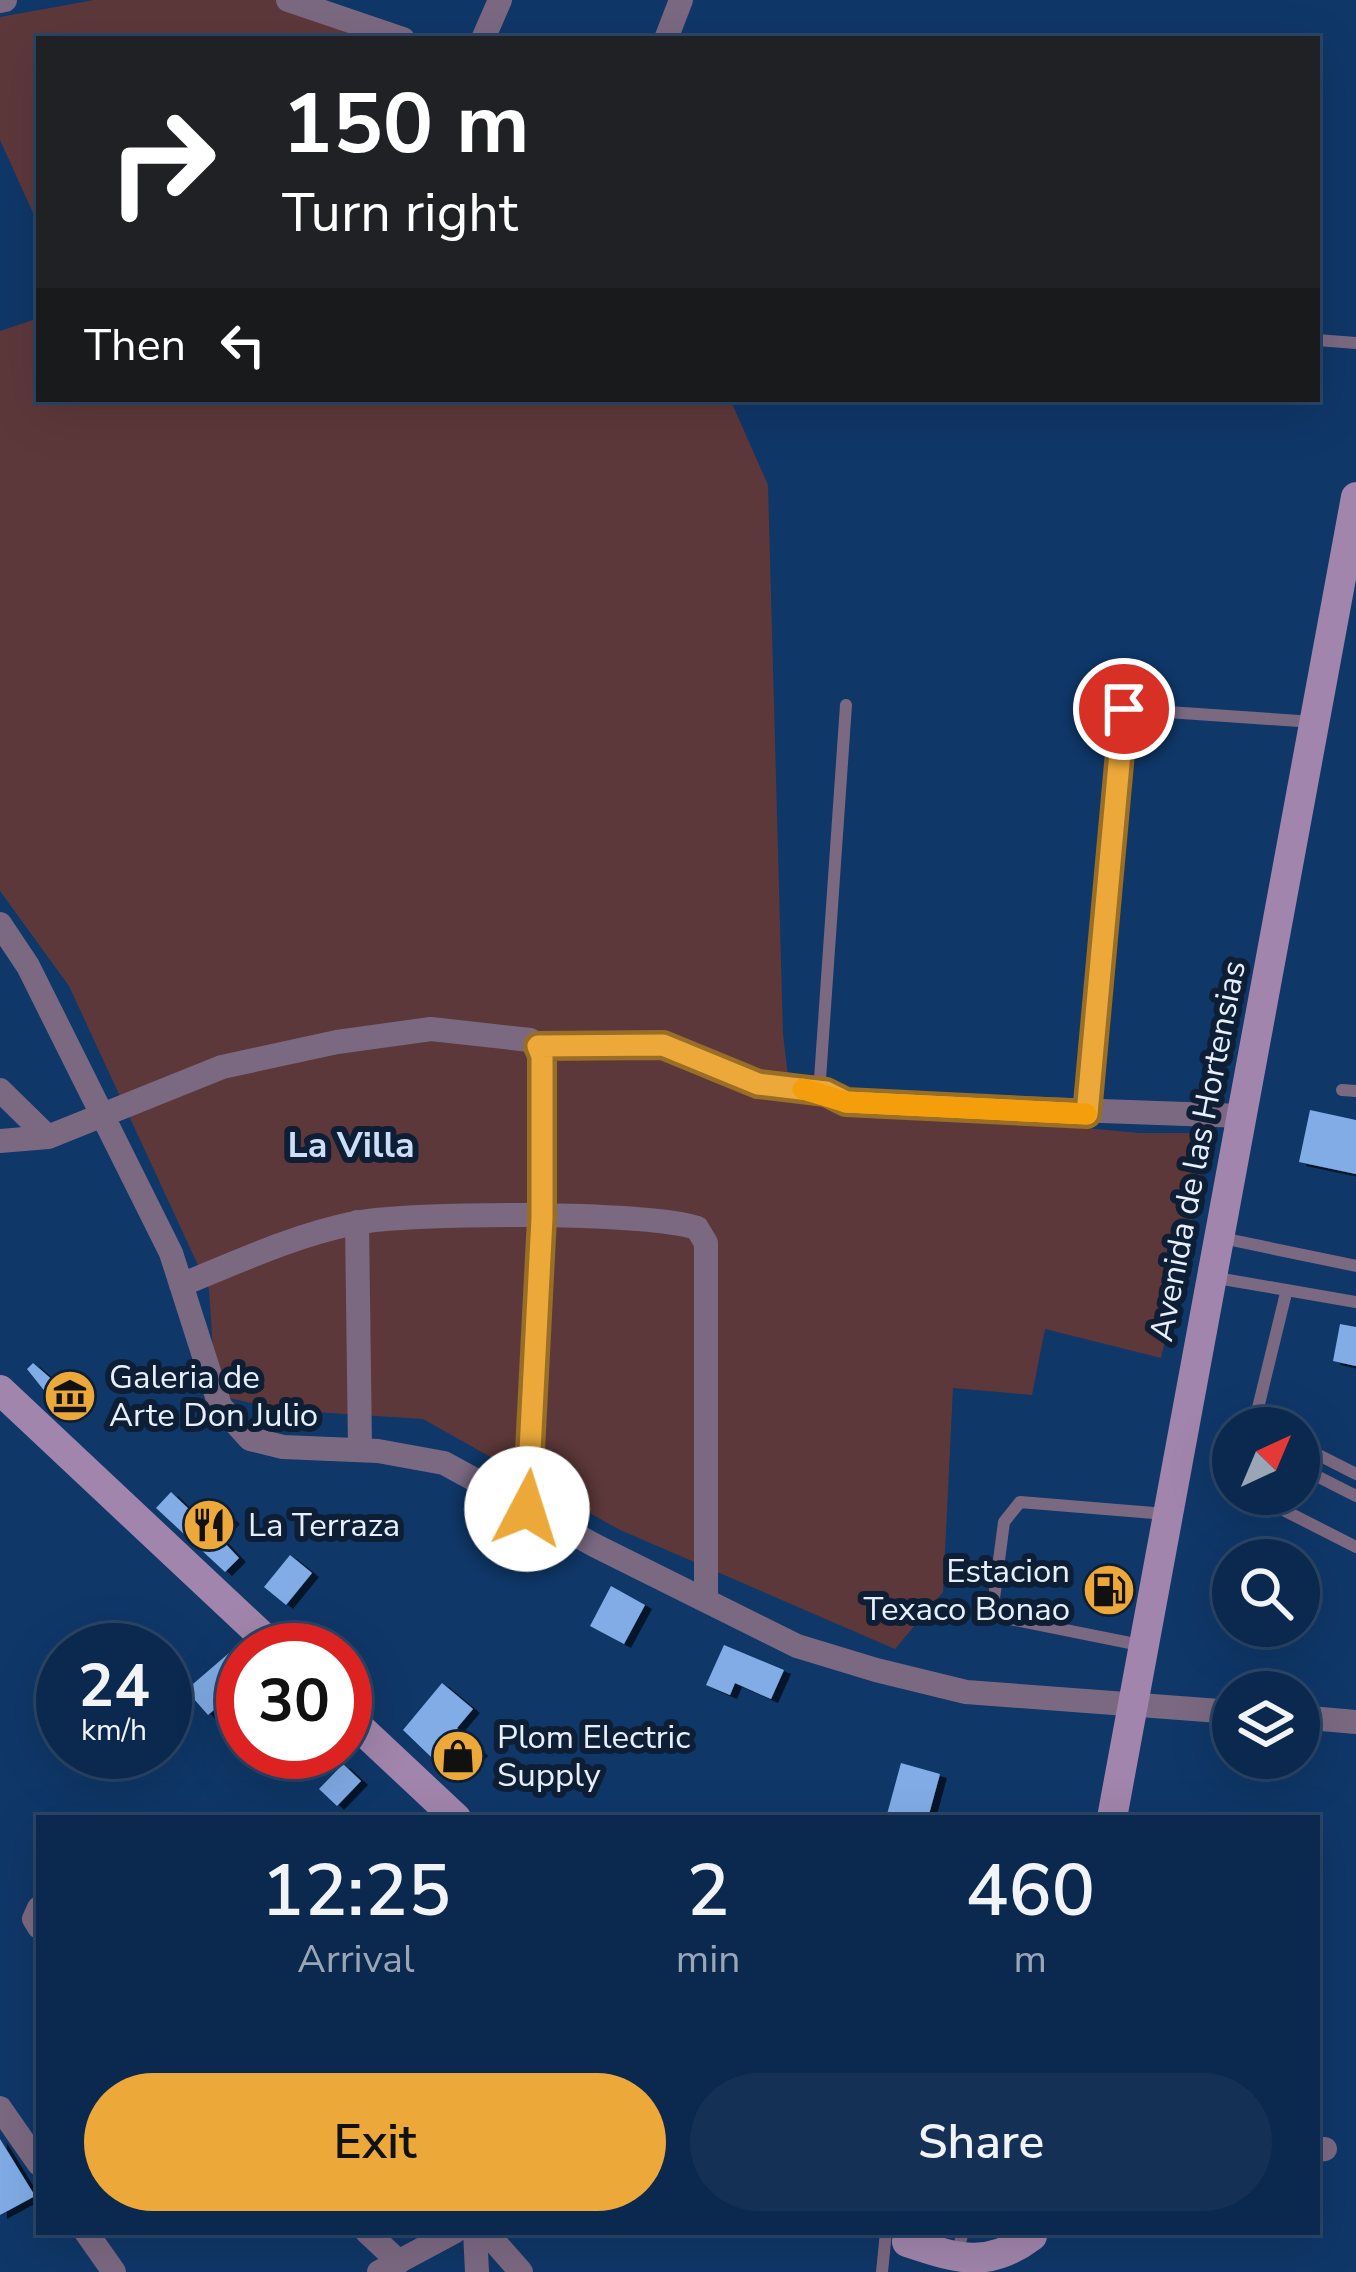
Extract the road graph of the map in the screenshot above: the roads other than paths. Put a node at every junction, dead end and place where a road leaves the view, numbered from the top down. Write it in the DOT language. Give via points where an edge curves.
graph roads {
  1 [pos="500,0"];
  2 [pos="681,0"];
  3 [pos="296,1"];
  4 [pos="395,36"];
  5 [pos="484,36"];
  6 [pos="667,36"];
  7 [pos="1320,340"];
  8 [pos="1356,343"];
  9 [pos="1356,497"];
  10 [pos="1352,546"];
  11 [pos="846,705"];
  12 [pos="1314,722"];
  13 [pos="0,924"];
  14 [pos="538,1046"];
  15 [pos="0,1090"];
  16 [pos="826,1092"];
  17 [pos="103,1111"];
  18 [pos="1087,1114"];
  19 [pos="1243,1116"];
  20 [pos="48,1137"];
  21 [pos="0,1141"];
  22 [pos="542,1218"];
  23 [pos="357,1222"];
  24 [pos="1220,1238"];
  25 [pos="1356,1266"];
  26 [pos="1210,1276"];
  27 [pos="181,1286"];
  28 [pos="1286,1293"];
  29 [pos="1356,1302"];
  30 [pos="0,1390"];
  31 [pos="1263,1407"];
  32 [pos="359,1449"];
  33 [pos="1320,1456"];
  34 [pos="1356,1474"];
  35 [pos="1320,1478"];
  36 [pos="1356,1496"];
  37 [pos="527,1509"];
  38 [pos="1167,1515"];
  39 [pos="1293,1515"];
  40 [pos="1356,1547"];
  41 [pos="706,1600"];
  42 [pos="248,1623"];
  43 [pos="1143,1646"];
  44 [pos="1132,1704"];
  45 [pos="1212,1710"];
  46 [pos="1320,1719"];
  47 [pos="1356,1722"];
  48 [pos="372,1740"];
  49 [pos="452,1815"];
  50 [pos="1113,1815"];
  51 [pos="0,2108"];
  52 [pos="36,2160"];
  53 [pos="88,2235"];
  54 [pos="369,2235"];
  55 [pos="448,2235"];
  56 [pos="475,2235"];
  57 [pos="489,2235"];
  58 [pos="896,2235"];
  59 [pos="1031,2235"];
  60 [pos="1033,2235"];
  61 [pos="953,2254"];
  62 [pos="389,2267"];
  63 [pos="114,2272"];
  64 [pos="477,2272"];
  65 [pos="521,2272"];
  66 [pos="882,2272"];
  67 [pos="925,2272"];
  68 [pos="1026,2272"];
  1 -- 5 [label="street"];
  2 -- 6 [label="street"];
  3 -- 4 [label="street"];
  7 -- 8 [label="lane"];
  9 -- 10 [label="main road, Avenida de las Hortensias"];
  10 -- 12 [label="main road, Avenida de las Hortensias"];
  11 -- 16 [label="lane" via="820,1079"];
  12 -- 18 [label="lane" via="1124,709"];
  12 -- 19 [label="main road, Avenida de las Hortensias"];
  13 -- 17 [label="street"];
  14 -- 16 [label="street" via="663,1045 758,1084"];
  14 -- 17 [label="street" via="431,1029 338,1042 222,1067"];
  14 -- 22 [label="street"];
  15 -- 20 [label="street"];
  16 -- 18 [label="street" via="846,1102"];
  17 -- 20 [label="street"];
  17 -- 27 [label="street"];
  18 -- 19 [label="street"];
  19 -- 24 [label="main road, Avenida de las Hortensias"];
  20 -- 21 [label="street"];
  22 -- 23 [label="street"];
  22 -- 37 [label="street"];
  22 -- 41 [label="street" via="690,1226 704,1234"];
  23 -- 27 [label="street"];
  23 -- 32 [label="street"];
  24 -- 25 [label="lane"];
  24 -- 26 [label="main road, Avenida de las Hortensias"];
  26 -- 28 [label="lane"];
  26 -- 38 [label="main road, Avenida de las Hortensias"];
  27 -- 32 [label="street" via="220,1406 250,1439"];
  28 -- 29 [label="lane"];
  28 -- 31 [label="lane"];
  30 -- 42 [label="main road"];
  32 -- 37 [label="street" via="444,1463"];
  33 -- 34 [label="lane"];
  35 -- 36 [label="lane"];
  37 -- 41 [label="street"];
  38 -- 43 [label="main road, Avenida de las Hortensias"];
  38 -- 43 [label="lane" via="1020,1502 1004,1522 993,1606 1010,1619"];
  39 -- 40 [label="lane"];
  41 -- 44 [label="street" via="797,1646 876,1670 966,1691"];
  43 -- 44 [label="main road, Avenida de las Hortensias"];
  44 -- 45 [label="street"];
  44 -- 50 [label="main road, Avenida de las Hortensias"];
  46 -- 47 [label="street"];
  48 -- 49 [label="main road"];
  51 -- 52 [label="street"];
  53 -- 63 [label="street"];
  54 -- 62 [label="street"];
  55 -- 62 [label="street"];
  56 -- 64 [label="street"];
  57 -- 65 [label="street"];
  58 -- 61 [label="main road"];
  58 -- 66 [label="lane"];
  58 -- 67 [label="main road"];
  59 -- 61 [label="main road" via="995,2258"];
  60 -- 68 [label="main road"];
}
